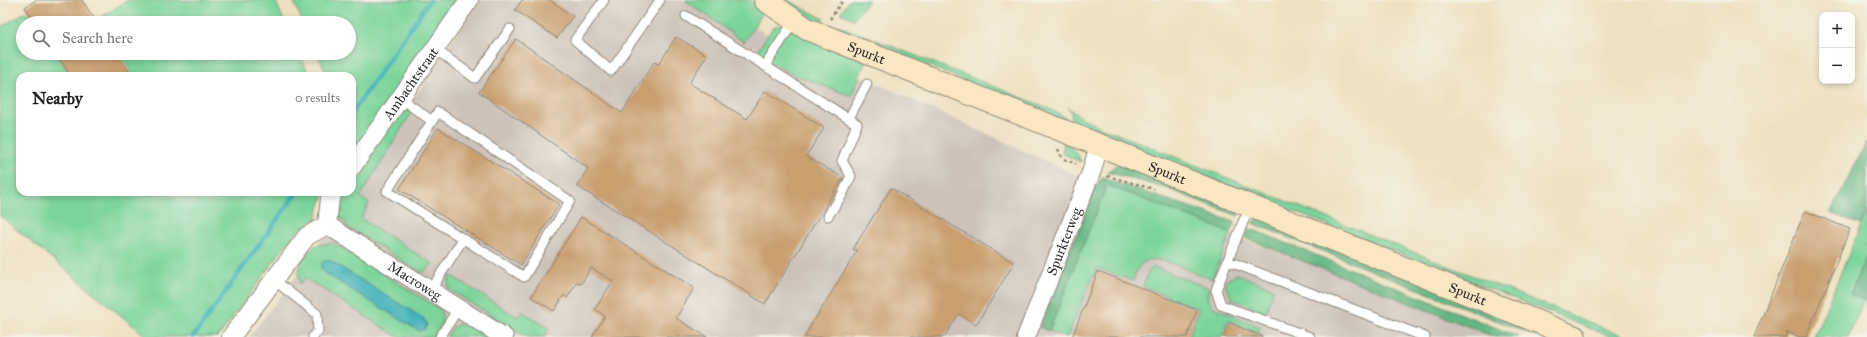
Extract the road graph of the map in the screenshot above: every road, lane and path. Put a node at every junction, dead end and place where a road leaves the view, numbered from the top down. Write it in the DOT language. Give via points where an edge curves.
graph roads {
  1 [pos="469,0"];
  2 [pos="604,0"];
  3 [pos="660,0"];
  4 [pos="765,0"];
  5 [pos="686,16"];
  6 [pos="794,21"];
  7 [pos="510,29"];
  8 [pos="435,49"];
  9 [pos="765,66"];
  10 [pos="867,84"];
  11 [pos="400,98"];
  12 [pos="848,118"];
  13 [pos="432,121"];
  14 [pos="1099,145"];
  15 [pos="356,161"];
  16 [pos="331,196"];
  17 [pos="1251,206"];
  18 [pos="828,216"];
  19 [pos="327,225"];
  20 [pos="463,239"];
  21 [pos="1228,261"];
  22 [pos="274,280"];
  23 [pos="430,291"];
  24 [pos="458,309"];
  25 [pos="231,337"];
  26 [pos="313,337"];
  27 [pos="440,337"];
  28 [pos="504,337"];
  29 [pos="1026,337"];
  30 [pos="1310,337"];
  31 [pos="1424,337"];
  32 [pos="1575,337"];
  1 -- 8 [label="street, Ambachtstraat"];
  2 -- 3 [label="lane" via="575,40 611,71"];
  4 -- 6 [label="street, Spurkt"];
  5 -- 9 [label="lane"];
  6 -- 9 [label="lane"];
  6 -- 14 [label="street, Spurkt" via="808,29"];
  7 -- 8 [label="lane" via="475,78"];
  8 -- 11 [label="street, Ambachtstraat"];
  9 -- 12 [label="lane"];
  10 -- 12 [label="lane"];
  11 -- 13 [label="lane"];
  11 -- 15 [label="street, Ambachtstraat"];
  12 -- 18 [label="lane" via="857,124 842,161 851,176 842,196"];
  13 -- 20 [label="lane" via="387,191"];
  13 -- 20 [label="lane" via="438,112 570,201 524,277"];
  14 -- 17 [label="street, Spurkt"];
  14 -- 29 [label="street, Spurkterweg" via="1092,170"];
  16 -- 19 [label="street"];
  17 -- 21 [label="lane"];
  17 -- 32 [label="street, Spurkt"];
  19 -- 22 [label="street" via="307,236"];
  19 -- 23 [label="street, Macroweg"];
  20 -- 23 [label="lane"];
  21 -- 30 [label="lane" via="1216,290 1221,305"];
  21 -- 31 [label="lane"];
  22 -- 25 [label="street"];
  22 -- 26 [label="lane" via="317,314 318,331"];
  23 -- 24 [label="street, Macroweg"];
  24 -- 27 [label="lane"];
  24 -- 28 [label="street, Macroweg"];
}
